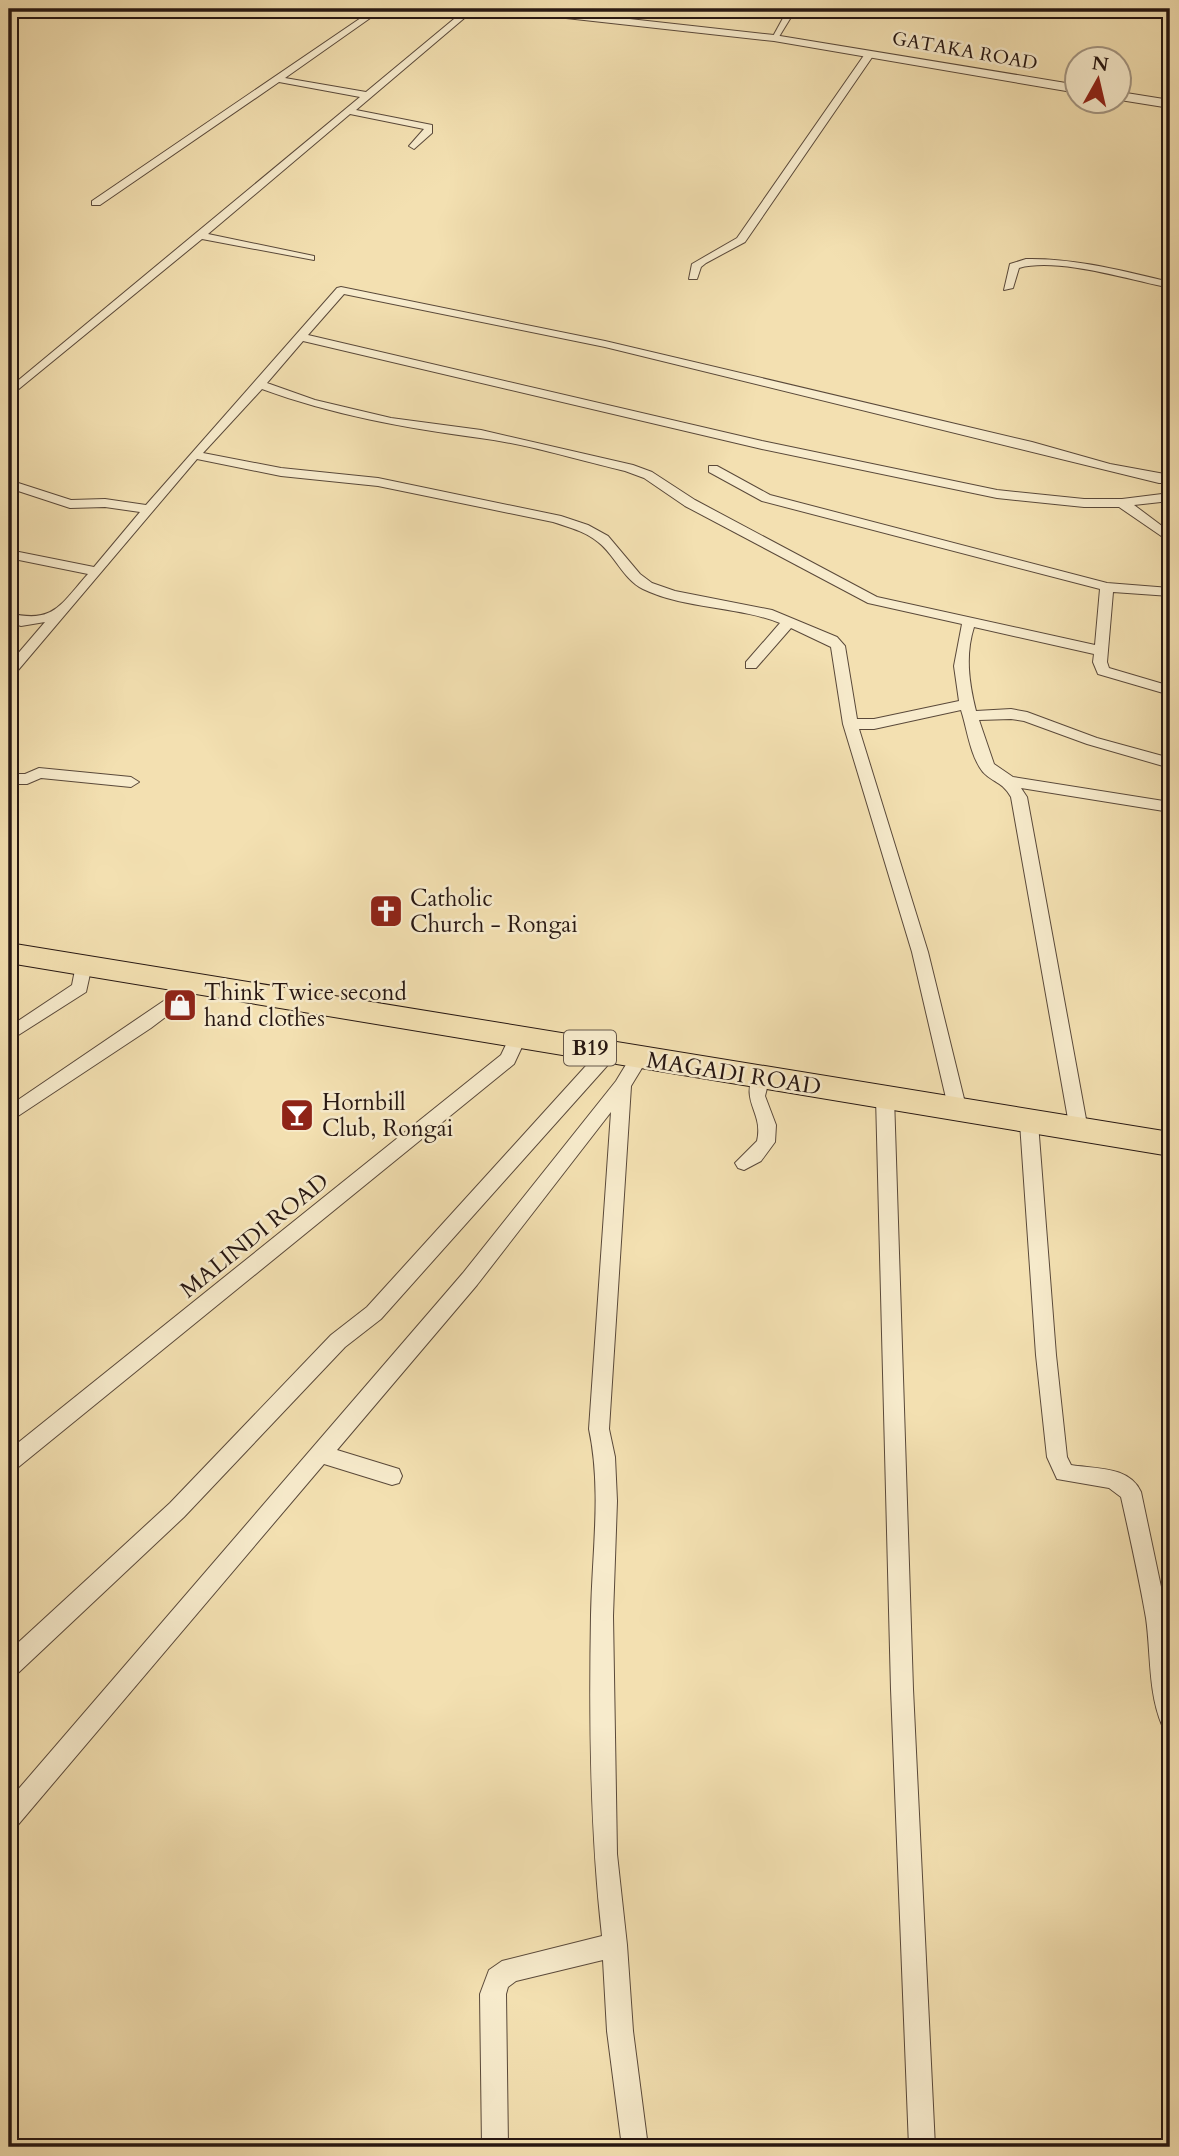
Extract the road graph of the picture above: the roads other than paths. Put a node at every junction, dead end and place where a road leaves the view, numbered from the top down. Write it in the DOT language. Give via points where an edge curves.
graph roads {
  1 [pos="379,9"];
  2 [pos="471,9"];
  3 [pos="512,9"];
  4 [pos="792,9"];
  5 [pos="774,38"];
  6 [pos="870,53"];
  7 [pos="276,79"];
  8 [pos="1064,87"];
  9 [pos="366,95"];
  10 [pos="1134,98"];
  11 [pos="1170,104"];
  12 [pos="347,111"];
  13 [pos="414,146"];
  14 [pos="96,203"];
  15 [pos="199,235"];
  16 [pos="310,258"];
  17 [pos="693,277"];
  18 [pos="1170,285"];
  19 [pos="1007,288"];
  20 [pos="300,337"];
  21 [pos="260,384"];
  22 [pos="9,394"];
  23 [pos="194,455"];
  24 [pos="713,469"];
  25 [pos="1170,479"];
  26 [pos="9,484"];
  27 [pos="1170,497"];
  28 [pos="1122,503"];
  29 [pos="149,509"];
  30 [pos="1170,538"];
  31 [pos="9,554"];
  32 [pos="97,572"];
  33 [pos="1107,587"];
  34 [pos="1170,592"];
  35 [pos="58,616"];
  36 [pos="9,617"];
  37 [pos="790,621"];
  38 [pos="969,622"];
  39 [pos="1101,651"];
  40 [pos="751,665"];
  41 [pos="9,672"];
  42 [pos="1170,691"];
  43 [pos="969,710"];
  44 [pos="850,724"];
  45 [pos="1170,762"];
  46 [pos="9,779"];
  47 [pos="1009,781"];
  48 [pos="131,782"];
  49 [pos="1170,807"];
  50 [pos="9,953"];
  51 [pos="84,965"];
  52 [pos="186,981"];
  53 [pos="9,1035"];
  54 [pos="518,1036"];
  55 [pos="609,1052"];
  56 [pos="639,1058"];
  57 [pos="761,1076"];
  58 [pos="622,1086"];
  59 [pos="885,1097"];
  60 [pos="958,1111"];
  61 [pos="9,1115"];
  62 [pos="1029,1123"];
  63 [pos="1079,1130"];
  64 [pos="1170,1144"];
  65 [pos="744,1163"];
  66 [pos="320,1454"];
  67 [pos="9,1462"];
  68 [pos="392,1476"];
  69 [pos="9,1665"];
  70 [pos="1170,1717"];
  71 [pos="9,1818"];
  72 [pos="615,1945"];
  73 [pos="495,2147"];
  74 [pos="635,2147"];
  75 [pos="922,2147"];
  1 -- 7 [label="street"];
  2 -- 9 [label="street"];
  3 -- 5 [label="street, GATAKA ROAD"];
  4 -- 5 [label="street"];
  5 -- 6 [label="street, GATAKA ROAD"];
  6 -- 8 [label="street, GATAKA ROAD"];
  6 -- 17 [label="street" via="741,240 702,261"];
  7 -- 9 [label="street"];
  7 -- 14 [label="street"];
  9 -- 12 [label="street"];
  10 -- 11 [label="street"];
  12 -- 13 [label="street" via="429,127"];
  12 -- 15 [label="street"];
  15 -- 16 [label="street"];
  15 -- 22 [label="street"];
  18 -- 19 [label="street" via="1062,263 1021,262 1014,266"];
  20 -- 21 [label="street"];
  20 -- 25 [label="street" via="341,289 605,344"];
  20 -- 28 [label="street" via="762,445 997,494"];
  21 -- 23 [label="street"];
  21 -- 38 [label="street" via="391,422 481,434 629,468 873,600"];
  23 -- 29 [label="street"];
  23 -- 37 [label="street" via="281,472 378,482 556,519 603,539 647,586"];
  24 -- 33 [label="street" via="766,498"];
  26 -- 29 [label="street" via="76,505 106,503"];
  27 -- 28 [label="street"];
  28 -- 30 [label="street"];
  29 -- 32 [label="street"];
  31 -- 32 [label="street"];
  32 -- 35 [label="street"];
  33 -- 34 [label="street"];
  33 -- 39 [label="street"];
  35 -- 36 [label="street" via="21,622"];
  35 -- 41 [label="street"];
  37 -- 40 [label="street"];
  37 -- 44 [label="street" via="838,646"];
  38 -- 39 [label="street"];
  38 -- 43 [label="street" via="960,662"];
  39 -- 42 [label="street" via="1103,671"];
  43 -- 44 [label="street"];
  43 -- 45 [label="street" via="1027,717"];
  43 -- 47 [label="street" via="987,766"];
  44 -- 60 [label="street" via="920,952"];
  46 -- 48 [label="street" via="27,779 39,773"];
  47 -- 49 [label="street"];
  47 -- 63 [label="street" via="1019,797"];
  50 -- 51 [label="highway, MAGADI ROAD / B19"];
  51 -- 52 [label="highway, MAGADI ROAD / B19"];
  51 -- 53 [label="street" via="80,988"];
  52 -- 54 [label="highway, MAGADI ROAD / B19"];
  52 -- 61 [label="street" via="174,1002"];
  54 -- 55 [label="highway, MAGADI ROAD / B19"];
  54 -- 67 [label="street, MALINDI ROAD" via="508,1059"];
  55 -- 56 [label="highway, MAGADI ROAD / B19"];
  55 -- 69 [label="street" via="374,1312 338,1341 177,1510"];
  56 -- 57 [label="highway, MAGADI ROAD / B19"];
  56 -- 58 [label="street"];
  57 -- 59 [label="highway, MAGADI ROAD / B19"];
  57 -- 65 [label="street" via="756,1096 769,1133 761,1154"];
  58 -- 66 [label="street" via="470,1279"];
  58 -- 72 [label="street" via="599,1429 606,1502 602,1616 605,1854"];
  59 -- 60 [label="highway, MAGADI ROAD / B19"];
  59 -- 75 [label="street" via="902,1689"];
  60 -- 62 [label="highway, MAGADI ROAD / B19"];
  62 -- 63 [label="highway, MAGADI ROAD / B19"];
  62 -- 70 [label="street" via="1057,1457 1064,1472 1116,1479 1131,1492 1157,1620"];
  63 -- 64 [label="highway, MAGADI ROAD / B19"];
  66 -- 68 [label="street"];
  66 -- 71 [label="street"];
  72 -- 73 [label="street" via="511,1970 498,1979 493,1994"];
  72 -- 74 [label="street"];
}
